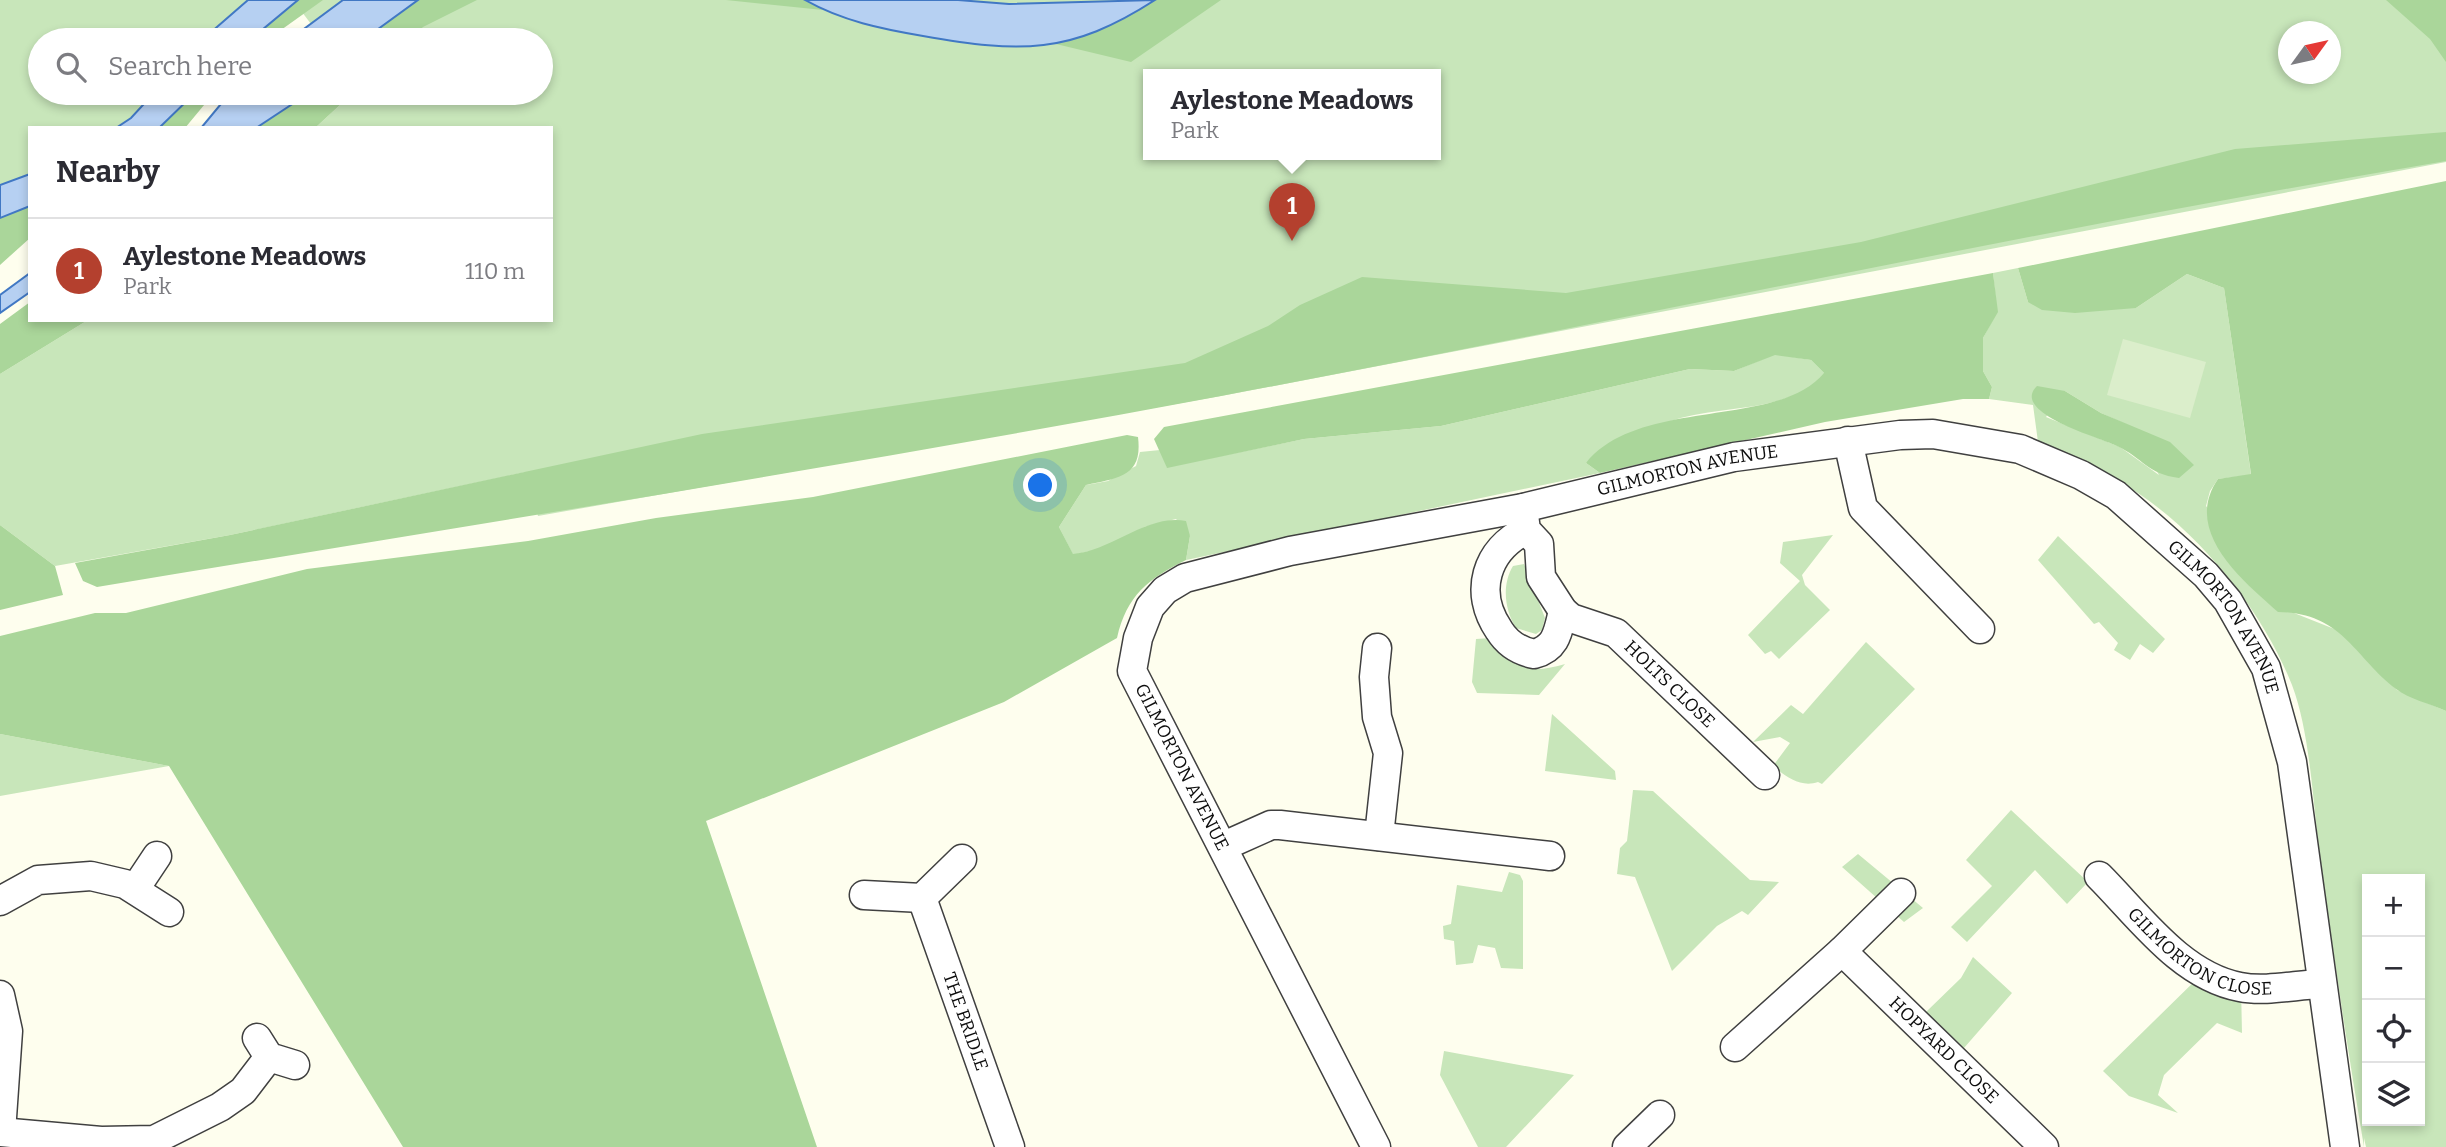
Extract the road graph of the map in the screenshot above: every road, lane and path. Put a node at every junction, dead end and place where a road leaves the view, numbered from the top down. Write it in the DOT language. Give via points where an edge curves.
graph roads {
  1 [pos="1848,441"];
  2 [pos="1525,519"];
  3 [pos="1563,611"];
  4 [pos="1980,629"];
  5 [pos="1377,648"];
  6 [pos="1765,775"];
  7 [pos="1379,836"];
  8 [pos="1224,846"];
  9 [pos="157,856"];
  10 [pos="1550,856"];
  11 [pos="962,859"];
  12 [pos="2099,876"];
  13 [pos="135,890"];
  14 [pos="1901,893"];
  15 [pos="864,895"];
  16 [pos="922,898"];
  17 [pos="0,901"];
  18 [pos="169,912"];
  19 [pos="1842,951"];
  20 [pos="2320,984"];
  21 [pos="0,995"];
  22 [pos="1735,1047"];
  23 [pos="274,1053"];
  24 [pos="1,1132"];
  25 [pos="155,1143"];
  26 [pos="1010,1147"];
  27 [pos="1376,1147"];
  28 [pos="2044,1147"];
  29 [pos="2345,1147"];
  1 -- 2 [label="street, GILMORTON AVENUE" via="1734,457"];
  1 -- 4 [label="street" via="1863,508"];
  1 -- 20 [label="street, GILMORTON AVENUE" via="1933,434 2031,453 2116,495 2206,575 2256,646 2281,715 2292,762"];
  2 -- 3 [label="street" via="1539,544 1545,587"];
  2 -- 3 [label="street" via="1492,560 1484,596 1490,618 1512,645 1534,654 1556,640"];
  2 -- 8 [label="street, GILMORTON AVENUE" via="1290,551 1185,578 1165,590 1150,607 1132,671"];
  3 -- 6 [label="street, HOLTS CLOSE" via="1616,633"];
  5 -- 7 [label="street" via="1377,717 1388,753"];
  7 -- 8 [label="street" via="1270,825"];
  7 -- 10 [label="street"];
  8 -- 27 [label="street, GILMORTON AVENUE"];
  9 -- 13 [label="street"];
  11 -- 16 [label="street"];
  12 -- 20 [label="street, GILMORTON CLOSE" via="2185,961 2203,973 2241,987"];
  13 -- 17 [label="street" via="91,876 38,880"];
  13 -- 18 [label="street"];
  14 -- 19 [label="street"];
  15 -- 16 [label="street"];
  16 -- 26 [label="street, THE BRIDLE"];
  19 -- 22 [label="street"];
  19 -- 28 [label="street, HOPYARD CLOSE"];
  20 -- 29 [label="street, GILMORTON AVENUE"];
  21 -- 24 [label="street" via="8,1031"];
  23 -- 25 [label="street" via="243,1091"];
  24 -- 25 [label="street"];
}
